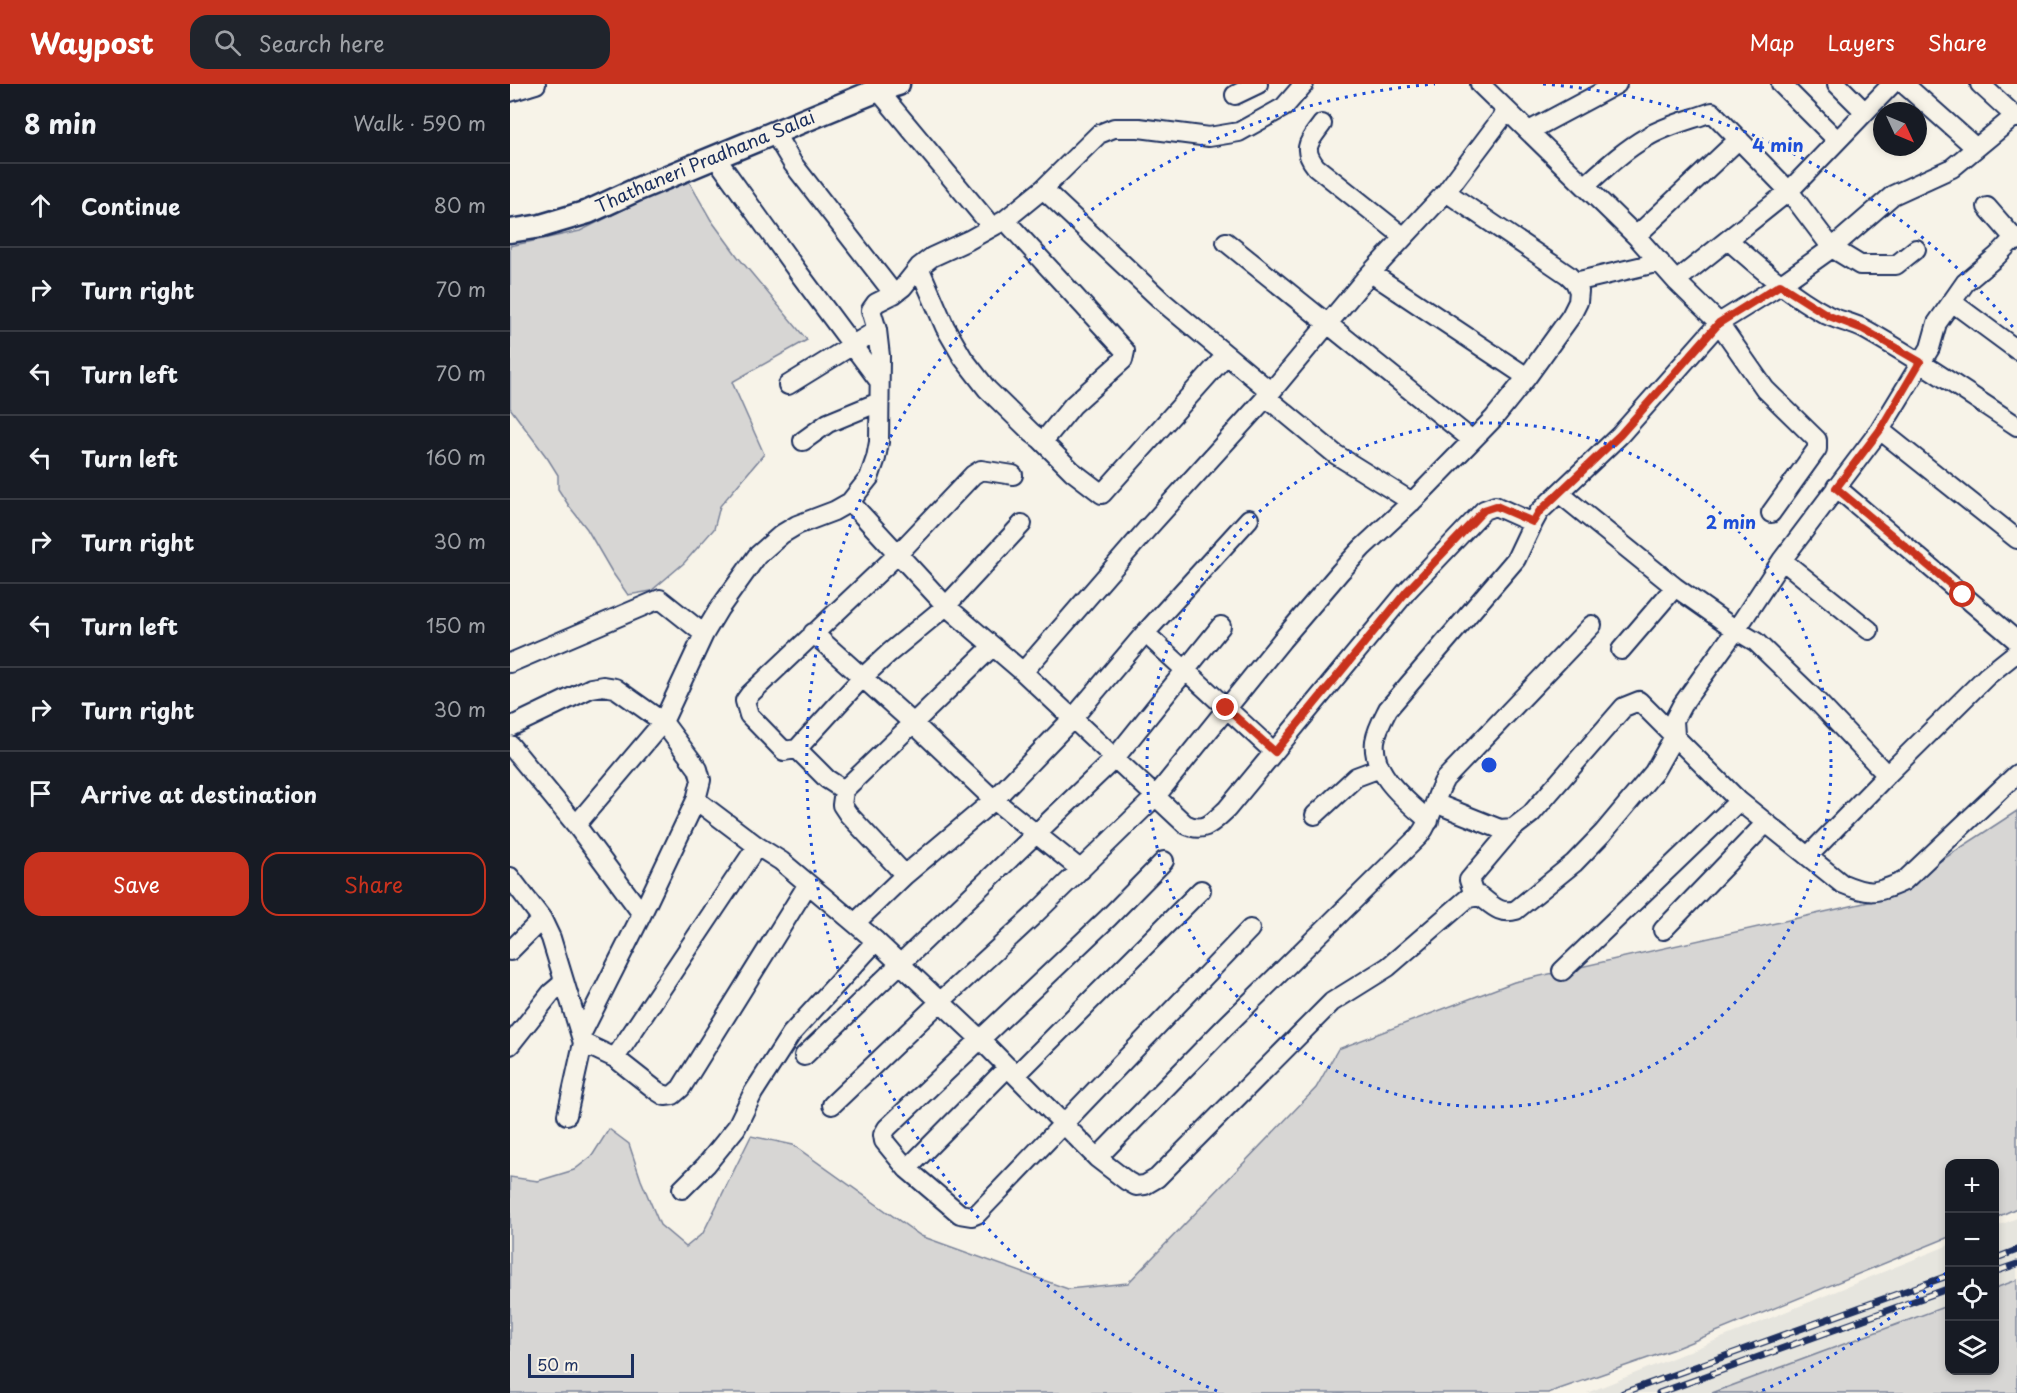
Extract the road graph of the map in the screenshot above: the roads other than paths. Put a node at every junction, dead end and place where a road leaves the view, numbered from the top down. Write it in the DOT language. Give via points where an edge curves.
graph roads {
  1 [pos="536,84"];
  2 [pos="1258,84"];
  3 [pos="1304,84"];
  4 [pos="1480,84"];
  5 [pos="1617,84"];
  6 [pos="1781,84"];
  7 [pos="1837,84"];
  8 [pos="1892,84"];
  9 [pos="1904,84"];
  10 [pos="1980,84"];
  11 [pos="888,87"];
  12 [pos="510,92"];
  13 [pos="1235,95"];
  14 [pos="1507,111"];
  15 [pos="1865,112"];
  16 [pos="2016,117"];
  17 [pos="1322,124"];
  18 [pos="1529,132"];
  19 [pos="775,134"];
  20 [pos="1739,139"];
  21 [pos="1837,140"];
  22 [pos="1976,148"];
  23 [pos="716,158"];
  24 [pos="1585,186"];
  25 [pos="1042,189"];
  26 [pos="1790,191"];
  27 [pos="1446,192"];
  28 [pos="1987,207"];
  29 [pos="998,223"];
  30 [pos="510,231"];
  31 [pos="1636,236"];
  32 [pos="1404,237"];
  33 [pos="2015,239"];
  34 [pos="1728,240"];
  35 [pos="1226,242"];
  36 [pos="1832,248"];
  37 [pos="1916,249"];
  38 [pos="1660,262"];
  39 [pos="919,267"];
  40 [pos="1371,273"];
  41 [pos="1677,281"];
  42 [pos="1575,282"];
  43 [pos="1780,285"];
  44 [pos="894,294"];
  45 [pos="1952,302"];
  46 [pos="1328,323"];
  47 [pos="1719,323"];
  48 [pos="877,330"];
  49 [pos="851,345"];
  50 [pos="2017,350"];
  51 [pos="1226,355"];
  52 [pos="1920,362"];
  53 [pos="1527,377"];
  54 [pos="879,381"];
  55 [pos="788,385"];
  56 [pos="1268,395"];
  57 [pos="879,402"];
  58 [pos="2017,426"];
  59 [pos="1880,430"];
  60 [pos="1040,439"];
  61 [pos="1472,440"];
  62 [pos="803,441"];
  63 [pos="1013,475"];
  64 [pos="1836,488"];
  65 [pos="1559,493"];
  66 [pos="850,502"];
  67 [pos="1412,502"];
  68 [pos="1771,513"];
  69 [pos="1250,519"];
  70 [pos="1533,522"];
  71 [pos="1022,524"];
  72 [pos="2017,539"];
  73 [pos="897,555"];
  74 [pos="1782,560"];
  75 [pos="1674,587"];
  76 [pos="946,606"];
  77 [pos="1592,625"];
  78 [pos="1221,626"];
  79 [pos="1736,630"];
  80 [pos="1869,630"];
  81 [pos="813,633"];
  82 [pos="1145,633"];
  83 [pos="704,634"];
  84 [pos="2017,641"];
  85 [pos="993,645"];
  86 [pos="1621,650"];
  87 [pos="2017,652"];
  88 [pos="510,663"];
  89 [pos="1186,670"];
  90 [pos="1023,672"];
  91 [pos="862,678"];
  92 [pos="1226,708"];
  93 [pos="1073,718"];
  94 [pos="663,722"];
  95 [pos="913,723"];
  96 [pos="510,727"];
  97 [pos="1675,735"];
  98 [pos="510,745"];
  99 [pos="797,749"];
  100 [pos="1275,752"];
  101 [pos="1114,759"];
  102 [pos="1380,768"];
  103 [pos="2017,774"];
  104 [pos="1887,775"];
  105 [pos="844,790"];
  106 [pos="1156,796"];
  107 [pos="696,800"];
  108 [pos="994,800"];
  109 [pos="1739,801"];
  110 [pos="1432,812"];
  111 [pos="1315,815"];
  112 [pos="1766,823"];
  113 [pos="576,825"];
  114 [pos="1513,828"];
  115 [pos="1034,834"];
  116 [pos="757,846"];
  117 [pos="1808,856"];
  118 [pos="1164,861"];
  119 [pos="1081,870"];
  120 [pos="905,875"];
  121 [pos="510,878"];
  122 [pos="808,884"];
  123 [pos="1201,890"];
  124 [pos="1474,895"];
  125 [pos="642,914"];
  126 [pos="542,919"];
  127 [pos="855,923"];
  128 [pos="1250,929"];
  129 [pos="1663,930"];
  130 [pos="876,941"];
  131 [pos="510,951"];
  132 [pos="900,963"];
  133 [pos="1562,971"];
  134 [pos="564,982"];
  135 [pos="941,1001"];
  136 [pos="582,1039"];
  137 [pos="980,1039"];
  138 [pos="510,1045"];
  139 [pos="804,1056"];
  140 [pos="615,1058"];
  141 [pos="1012,1071"];
  142 [pos="832,1105"];
  143 [pos="567,1115"];
  144 [pos="1063,1122"];
  145 [pos="1097,1158"];
  146 [pos="907,1169"];
  147 [pos="682,1189"];
  1 -- 12 [label="street"];
  2 -- 13 [label="street"];
  3 -- 25 [label="street" via="1284,107 1239,132 1209,137 1114,128 1099,134"];
  4 -- 14 [label="street"];
  5 -- 18 [label="street"];
  6 -- 21 [label="street"];
  7 -- 15 [label="street"];
  8 -- 15 [label="street"];
  9 -- 22 [label="street"];
  10 -- 16 [label="street"];
  11 -- 19 [label="main road, Thathaneri Pradhana Salai"];
  11 -- 29 [label="street"];
  14 -- 18 [label="street"];
  14 -- 27 [label="street"];
  15 -- 21 [label="street"];
  16 -- 22 [label="street"];
  17 -- 32 [label="street" via="1308,143 1309,158"];
  18 -- 24 [label="street"];
  19 -- 23 [label="main road, Thathaneri Pradhana Salai"];
  19 -- 44 [label="street" via="793,164"];
  20 -- 24 [label="street" via="1712,112 1646,137"];
  20 -- 26 [label="street"];
  20 -- 31 [label="street"];
  21 -- 26 [label="street"];
  22 -- 36 [label="street" via="1952,168 1893,195"];
  23 -- 30 [label="main road, Thathaneri Pradhana Salai" via="588,212"];
  23 -- 49 [label="street"];
  24 -- 31 [label="street"];
  25 -- 29 [label="street"];
  25 -- 51 [label="street"];
  26 -- 34 [label="street"];
  26 -- 36 [label="street"];
  27 -- 32 [label="street"];
  27 -- 42 [label="street"];
  28 -- 33 [label="street"];
  29 -- 39 [label="street" via="932,256"];
  29 -- 60 [label="street" via="1125,351 1123,360 1073,405 1050,436"];
  31 -- 38 [label="street"];
  32 -- 40 [label="street"];
  33 -- 45 [label="street" via="1965,283"];
  34 -- 41 [label="street"];
  34 -- 43 [label="street"];
  35 -- 46 [label="street"];
  36 -- 37 [label="street" via="1860,266 1896,265"];
  36 -- 43 [label="street"];
  38 -- 41 [label="street"];
  38 -- 42 [label="street"];
  39 -- 44 [label="street"];
  39 -- 60 [label="street" via="963,358 987,389"];
  40 -- 46 [label="street"];
  40 -- 53 [label="street"];
  41 -- 47 [label="street"];
  42 -- 53 [label="street" via="1578,302 1571,316"];
  43 -- 47 [label="street"];
  43 -- 52 [label="street" via="1829,316 1863,329"];
  44 -- 48 [label="street" via="871,310"];
  45 -- 50 [label="street"];
  45 -- 52 [label="street" via="1937,323 1930,348"];
  46 -- 56 [label="street"];
  46 -- 61 [label="street"];
  47 -- 65 [label="street" via="1620,435"];
  47 -- 68 [label="street" via="1765,389 1818,440 1817,449"];
  48 -- 49 [label="street"];
  48 -- 54 [label="street"];
  49 -- 54 [label="street"];
  49 -- 55 [label="street"];
  51 -- 56 [label="street"];
  51 -- 60 [label="street" via="1102,494"];
  52 -- 58 [label="street"];
  52 -- 59 [label="street"];
  53 -- 61 [label="street"];
  54 -- 57 [label="street"];
  56 -- 67 [label="street" via="1335,454"];
  56 -- 90 [label="street"];
  57 -- 62 [label="street" via="828,423"];
  57 -- 66 [label="street" via="876,458 869,478"];
  59 -- 64 [label="street"];
  59 -- 72 [label="street"];
  61 -- 67 [label="street"];
  63 -- 73 [label="street" via="981,470 973,475"];
  64 -- 74 [label="street"];
  64 -- 84 [label="street"];
  65 -- 70 [label="street"];
  65 -- 75 [label="street"];
  66 -- 73 [label="street"];
  66 -- 83 [label="street" via="797,525 757,556"];
  67 -- 92 [label="street" via="1340,572"];
  69 -- 82 [label="street"];
  70 -- 100 [label="street" via="1496,506 1484,510 1407,591"];
  70 -- 102 [label="street" via="1516,559 1388,710 1375,742"];
  71 -- 76 [label="street"];
  73 -- 76 [label="street"];
  73 -- 81 [label="street"];
  74 -- 79 [label="street"];
  74 -- 80 [label="street"];
  75 -- 79 [label="street"];
  75 -- 86 [label="street"];
  76 -- 85 [label="street"];
  76 -- 91 [label="street"];
  77 -- 110 [label="street" via="1445,779"];
  78 -- 89 [label="street"];
  79 -- 97 [label="street" via="1682,705 1674,720"];
  79 -- 104 [label="street" via="1756,642"];
  81 -- 91 [label="street"];
  81 -- 99 [label="street" via="745,701 749,715 777,746 784,751"];
  82 -- 89 [label="street"];
  82 -- 93 [label="street"];
  83 -- 88 [label="street" via="660,599"];
  83 -- 94 [label="street"];
  85 -- 90 [label="street"];
  85 -- 95 [label="street"];
  87 -- 104 [label="street" via="1987,676"];
  89 -- 92 [label="street"];
  89 -- 101 [label="street"];
  90 -- 93 [label="street"];
  91 -- 95 [label="street"];
  91 -- 99 [label="street"];
  92 -- 100 [label="street"];
  92 -- 106 [label="street"];
  93 -- 101 [label="street"];
  93 -- 108 [label="street"];
  94 -- 96 [label="street" via="615,688 603,686 591,688"];
  94 -- 107 [label="street" via="698,769 701,780"];
  94 -- 113 [label="street"];
  95 -- 105 [label="street"];
  95 -- 108 [label="street"];
  97 -- 109 [label="street"];
  97 -- 114 [label="street" via="1639,701 1624,707 1531,814"];
  97 -- 124 [label="street" via="1654,772 1603,833 1574,863 1516,910 1500,911"];
  98 -- 113 [label="street"];
  99 -- 105 [label="street"];
  100 -- 106 [label="street" via="1227,809 1202,828 1185,824"];
  101 -- 106 [label="street"];
  101 -- 115 [label="street"];
  102 -- 110 [label="street" via="1399,793"];
  102 -- 111 [label="street" via="1356,777"];
  103 -- 117 [label="street" via="1904,881 1881,892 1860,891 1841,883"];
  104 -- 117 [label="street"];
  105 -- 120 [label="street" via="842,805 848,814"];
  106 -- 119 [label="street"];
  107 -- 116 [label="street"];
  107 -- 125 [label="street"];
  108 -- 115 [label="street"];
  108 -- 120 [label="street"];
  109 -- 112 [label="street"];
  109 -- 133 [label="street"];
  110 -- 114 [label="street" via="1500,829"];
  110 -- 145 [label="street" via="1419,836"];
  112 -- 117 [label="street"];
  112 -- 129 [label="street"];
  113 -- 125 [label="street"];
  114 -- 124 [label="street" via="1469,880"];
  115 -- 119 [label="street"];
  115 -- 132 [label="street"];
  116 -- 122 [label="street"];
  116 -- 140 [label="street"];
  118 -- 137 [label="street"];
  119 -- 135 [label="street"];
  120 -- 127 [label="street"];
  121 -- 126 [label="street"];
  122 -- 127 [label="street"];
  122 -- 140 [label="street" via="681,1088 666,1096"];
  123 -- 141 [label="street"];
  124 -- 145 [label="street" via="1388,967 1332,1002 1157,1178 1136,1186"];
  125 -- 136 [label="street"];
  126 -- 131 [label="street"];
  126 -- 134 [label="street"];
  127 -- 130 [label="street"];
  128 -- 144 [label="street"];
  130 -- 132 [label="street"];
  130 -- 147 [label="street" via="791,1034 753,1093 736,1128"];
  132 -- 135 [label="street"];
  132 -- 139 [label="street"];
  134 -- 136 [label="street"];
  134 -- 138 [label="street"];
  135 -- 137 [label="street"];
  135 -- 142 [label="street"];
  136 -- 140 [label="street"];
  136 -- 143 [label="street"];
  137 -- 141 [label="street"];
  137 -- 146 [label="street" via="883,1135"];
  141 -- 144 [label="street"];
  141 -- 146 [label="street"];
  144 -- 145 [label="street"];
  144 -- 146 [label="street" via="972,1216 960,1214"];
}
